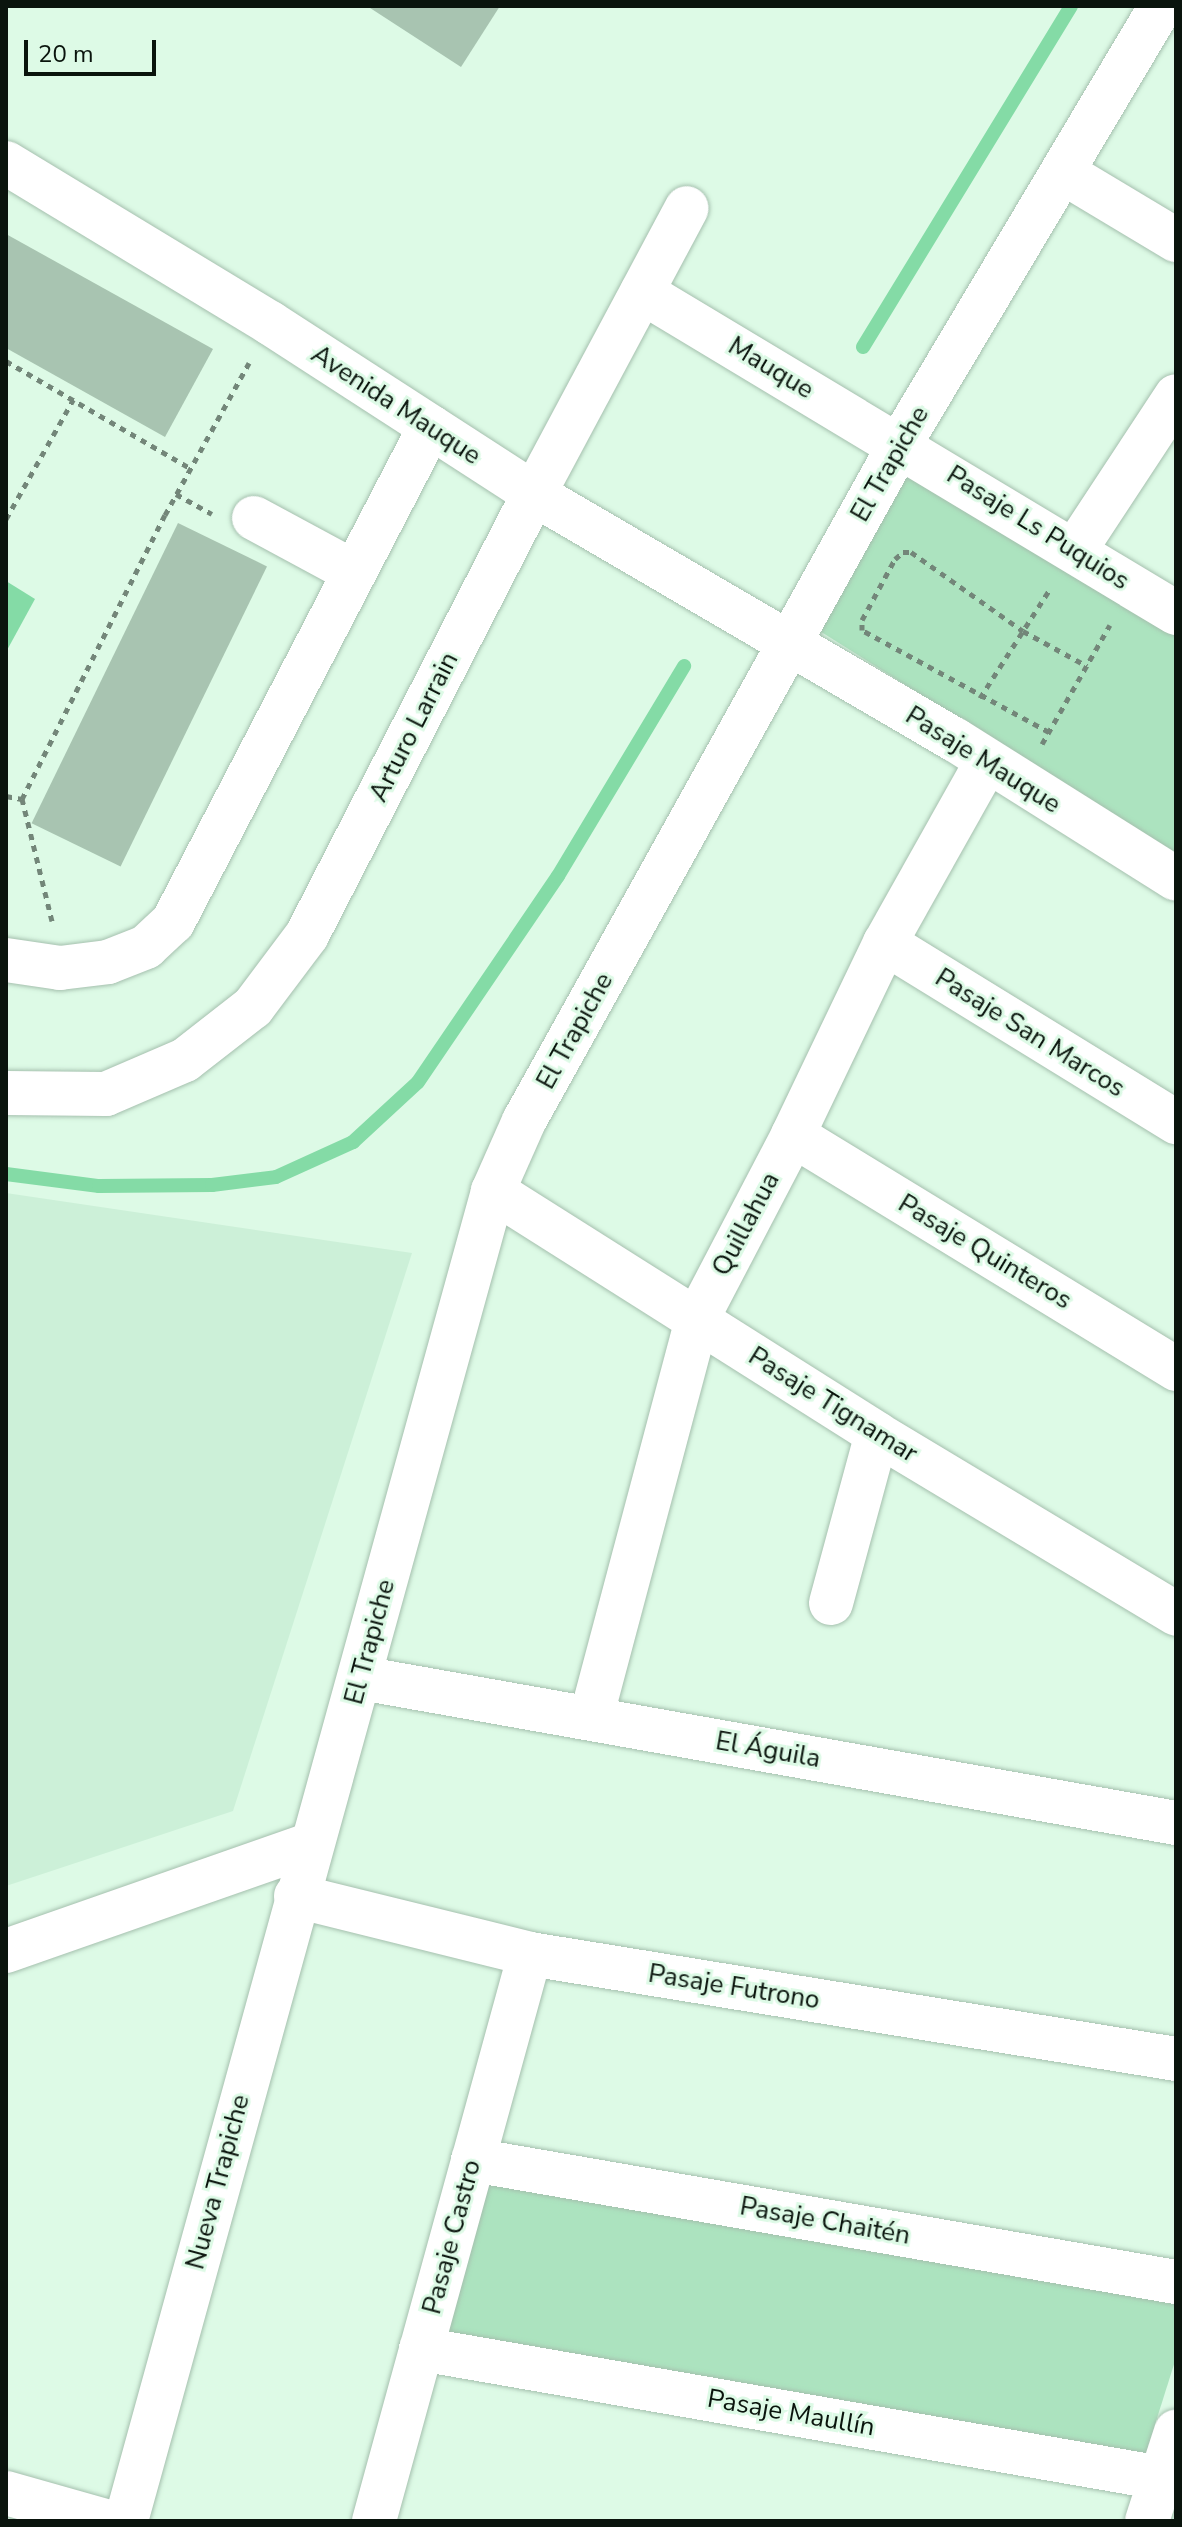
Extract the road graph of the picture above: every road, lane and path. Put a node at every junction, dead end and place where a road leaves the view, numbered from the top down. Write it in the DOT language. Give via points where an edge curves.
graph roads {
  1 [pos="1161,6"];
  2 [pos="6,163"];
  3 [pos="1064,173"];
  4 [pos="687,208"];
  5 [pos="1176,240"];
  6 [pos="642,292"];
  7 [pos="270,323"];
  8 [pos="6,361"];
  9 [pos="1176,396"];
  10 [pos="73,400"];
  11 [pos="430,427"];
  12 [pos="900,444"];
  13 [pos="190,468"];
  14 [pos="534,494"];
  15 [pos="254,518"];
  16 [pos="6,519"];
  17 [pos="1075,550"];
  18 [pos="354,572"];
  19 [pos="1133,586"];
  20 [pos="1176,613"];
  21 [pos="1023,631"];
  22 [pos="789,643"];
  23 [pos="1087,666"];
  24 [pos="981,697"];
  25 [pos="1049,732"];
  26 [pos="986,762"];
  27 [pos="6,796"];
  28 [pos="22,799"];
  29 [pos="1176,879"];
  30 [pos="885,943"];
  31 [pos="6,960"];
  32 [pos="60,968"];
  33 [pos="11,1094"];
  34 [pos="1176,1122"];
  35 [pos="793,1135"];
  36 [pos="493,1191"];
  37 [pos="697,1319"];
  38 [pos="1176,1369"];
  39 [pos="877,1434"];
  40 [pos="831,1603"];
  41 [pos="1176,1614"];
  42 [pos="361,1678"];
  43 [pos="591,1718"];
  44 [pos="1176,1823"];
  45 [pos="311,1844"];
  46 [pos="296,1896"];
  47 [pos="6,1951"];
  48 [pos="530,1954"];
  49 [pos="1176,2059"];
  50 [pos="473,2160"];
  51 [pos="1176,2282"];
  52 [pos="421,2349"];
  53 [pos="1176,2432"];
  54 [pos="1161,2478"];
  55 [pos="6,2493"];
  56 [pos="105,2521"];
  57 [pos="126,2521"];
  58 [pos="374,2521"];
  59 [pos="1147,2521"];
  1 -- 3 [label="street, El Trapiche"];
  2 -- 7 [label="street, Avenida Mauque"];
  3 -- 5 [label="street"];
  3 -- 12 [label="street, El Trapiche"];
  4 -- 6 [label="street, Arturo Larrain"];
  6 -- 12 [label="street, Mauque"];
  6 -- 14 [label="street, Arturo Larrain"];
  7 -- 11 [label="street, Avenida Mauque"];
  7 -- 13 [label="path"];
  8 -- 10 [label="path"];
  9 -- 17 [label="street"];
  10 -- 13 [label="path"];
  10 -- 16 [label="path"];
  11 -- 14 [label="street, Avenida Mauque"];
  11 -- 18 [label="street"];
  12 -- 17 [label="street, Pasaje Ls Puquios"];
  12 -- 22 [label="street, El Trapiche"];
  13 -- 28 [label="path"];
  14 -- 22 [label="street, Avenida Mauque"];
  14 -- 33 [label="street, Arturo Larrain" via="307,935 253,1007 185,1060 106,1094"];
  15 -- 18 [label="street"];
  17 -- 19 [label="street, Pasaje Ls Puquios"];
  17 -- 21 [label="path"];
  18 -- 32 [label="street" via="173,922 146,947 108,962"];
  19 -- 20 [label="street, Pasaje Ls Puquios"];
  19 -- 23 [label="path"];
  21 -- 23 [label="path"];
  21 -- 24 [label="path"];
  21 -- 24 [label="path" via="911,552 895,559 862,620 862,630"];
  22 -- 26 [label="street, Pasaje Mauque"];
  22 -- 36 [label="street, El Trapiche" via="524,1121"];
  23 -- 25 [label="path"];
  24 -- 25 [label="path"];
  24 -- 26 [label="path"];
  25 -- 26 [label="path"];
  26 -- 29 [label="street, Pasaje Mauque"];
  26 -- 30 [label="street, Quillahua"];
  27 -- 28 [label="path"];
  28 -- 32 [label="path"];
  30 -- 34 [label="street, Pasaje San Marcos"];
  30 -- 35 [label="street, Quillahua"];
  31 -- 32 [label="street"];
  35 -- 37 [label="street, Quillahua"];
  35 -- 38 [label="street, Pasaje Quinteros"];
  36 -- 37 [label="street, Pasaje Tignamar"];
  36 -- 42 [label="street, El Trapiche"];
  37 -- 39 [label="street, Pasaje Tignamar"];
  37 -- 43 [label="street, Quillahua"];
  39 -- 40 [label="street"];
  39 -- 41 [label="street, Pasaje Tignamar"];
  42 -- 43 [label="street, El Águila"];
  42 -- 45 [label="street, El Trapiche"];
  43 -- 44 [label="street, El Águila"];
  45 -- 46 [label="street, Nueva Trapiche"];
  45 -- 47 [label="street"];
  46 -- 48 [label="street, Pasaje Futrono"];
  46 -- 57 [label="street, Nueva Trapiche"];
  48 -- 49 [label="street, Pasaje Futrono"];
  48 -- 50 [label="street, Pasaje Castro"];
  50 -- 51 [label="street, Pasaje Chaitén"];
  50 -- 52 [label="street, Pasaje Castro"];
  52 -- 54 [label="street, Pasaje Maullín"];
  52 -- 58 [label="street, Pasaje Castro"];
  53 -- 54 [label="street"];
  54 -- 59 [label="street"];
  55 -- 56 [label="street"];
}
